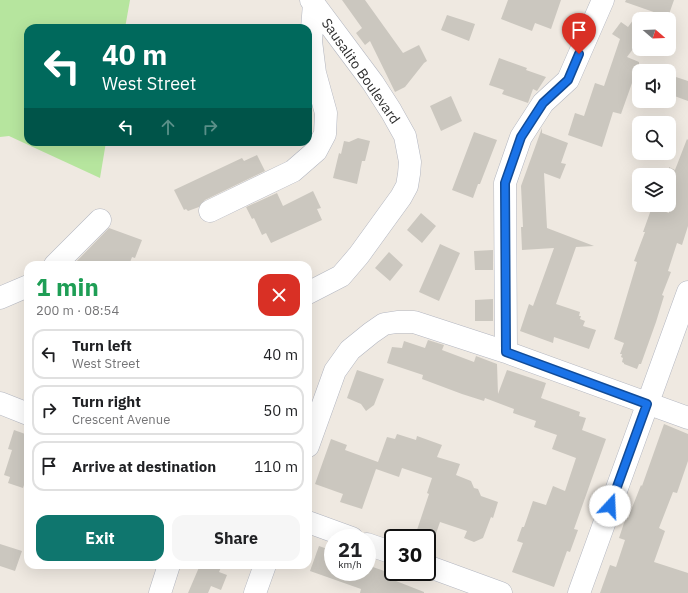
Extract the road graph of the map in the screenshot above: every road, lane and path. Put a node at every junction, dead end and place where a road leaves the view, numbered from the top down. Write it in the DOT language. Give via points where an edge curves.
graph roads {
  1 [pos="603,0"];
  2 [pos="312,2"];
  3 [pos="311,24"];
  4 [pos="312,49"];
  5 [pos="210,210"];
  6 [pos="100,220"];
  7 [pos="59,261"];
  8 [pos="24,288"];
  9 [pos="312,291"];
  10 [pos="688,292"];
  11 [pos="0,298"];
  12 [pos="506,352"];
  13 [pos="0,403"];
  14 [pos="647,404"];
  15 [pos="24,412"];
  16 [pos="688,418"];
  17 [pos="312,435"];
  18 [pos="312,523"];
  19 [pos="327,529"];
  20 [pos="168,569"];
  21 [pos="264,569"];
  22 [pos="436,569"];
  23 [pos="160,593"];
  24 [pos="255,593"];
  25 [pos="501,593"];
  26 [pos="579,593"];
  1 -- 12 [label="street" via="568,80 543,103 521,137 505,183"];
  2 -- 3 [label="street"];
  2 -- 9 [label="street, Sausalito Boulevard" via="391,111 405,136 410,162 407,186 401,197 359,255 341,276"];
  4 -- 5 [label="street" via="315,73 326,113 325,134 316,151 293,171"];
  6 -- 7 [label="street"];
  8 -- 11 [label="street"];
  10 -- 14 [label="street"];
  12 -- 14 [label="street"];
  12 -- 17 [label="street" via="414,322 384,324 350,350 335,371"];
  13 -- 15 [label="street"];
  14 -- 16 [label="street"];
  14 -- 26 [label="street"];
  18 -- 19 [label="street"];
  20 -- 23 [label="street"];
  21 -- 24 [label="street"];
  22 -- 25 [label="street"];
}
